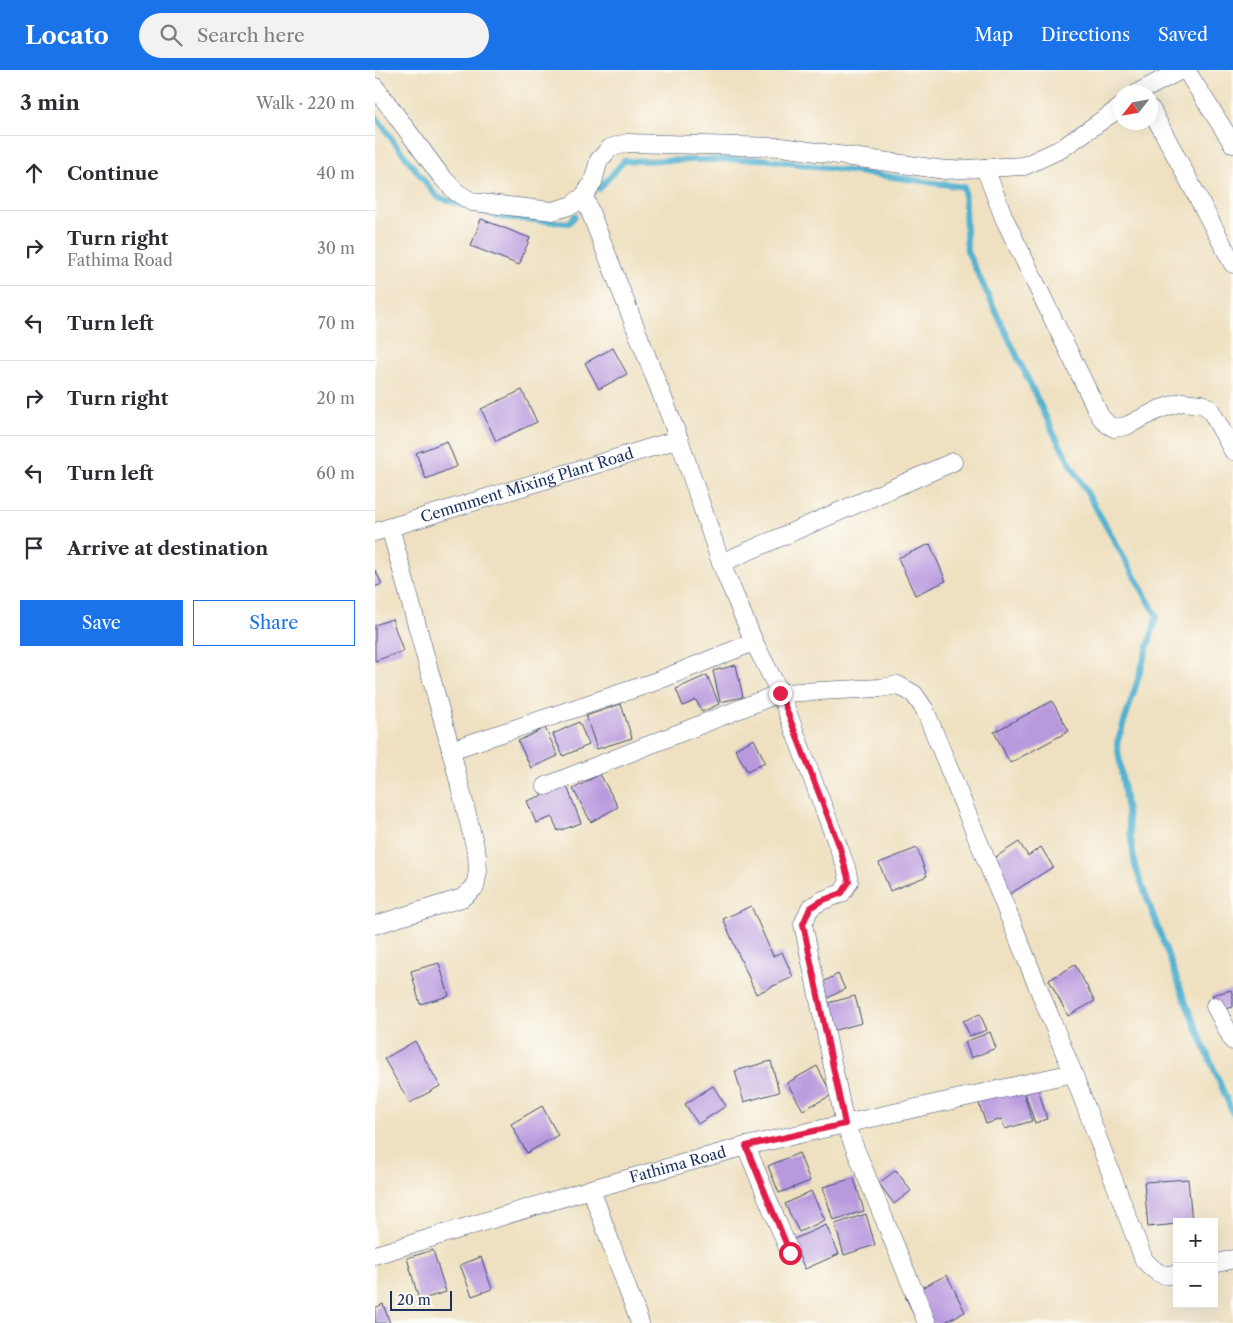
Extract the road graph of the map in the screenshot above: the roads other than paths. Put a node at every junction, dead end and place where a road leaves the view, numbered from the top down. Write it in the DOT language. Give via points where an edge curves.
graph roads {
  1 [pos="1181,70"];
  2 [pos="1186,70"];
  3 [pos="1154,85"];
  4 [pos="375,87"];
  5 [pos="1113,113"];
  6 [pos="1158,122"];
  7 [pos="1233,144"];
  8 [pos="985,168"];
  9 [pos="584,196"];
  10 [pos="1233,264"];
  11 [pos="679,439"];
  12 [pos="1233,451"];
  13 [pos="953,462"];
  14 [pos="382,530"];
  15 [pos="721,563"];
  16 [pos="754,642"];
  17 [pos="780,693"];
  18 [pos="451,750"];
  19 [pos="546,786"];
  20 [pos="375,925"];
  21 [pos="1215,1006"];
  22 [pos="1233,1041"];
  23 [pos="1073,1073"];
  24 [pos="845,1124"];
  25 [pos="746,1146"];
  26 [pos="591,1189"];
  27 [pos="790,1253"];
  28 [pos="375,1255"];
  29 [pos="1233,1259"];
  30 [pos="1218,1263"];
  31 [pos="1173,1275"];
  32 [pos="640,1323"];
  33 [pos="927,1323"];
  1 -- 3 [label="street"];
  2 -- 7 [label="street"];
  4 -- 9 [label="street" via="441,176 456,192 472,202 553,211 572,205"];
  5 -- 8 [label="street" via="1061,149 1024,166"];
  6 -- 10 [label="street"];
  8 -- 9 [label="street" via="945,170 781,147 627,143 610,148 599,160 593,182"];
  8 -- 12 [label="street" via="1004,218 1107,424 1114,428 1126,426 1182,402 1202,404 1210,409"];
  9 -- 11 [label="street"];
  11 -- 14 [label="street, Cemmment Mixing Plant Road"];
  11 -- 15 [label="street"];
  13 -- 15 [label="street"];
  14 -- 18 [label="street"];
  15 -- 16 [label="street"];
  16 -- 17 [label="street"];
  16 -- 18 [label="street" via="654,682"];
  17 -- 19 [label="street"];
  17 -- 23 [label="street" via="898,685 914,694 925,710"];
  17 -- 24 [label="street" via="840,848 849,882 842,893 810,908 803,924"];
  18 -- 20 [label="street" via="477,855 475,887 462,898"];
  21 -- 22 [label="street"];
  23 -- 24 [label="street, Fathima Road"];
  23 -- 31 [label="street" via="1144,1260 1159,1274"];
  24 -- 25 [label="street, Fathima Road"];
  24 -- 33 [label="street"];
  25 -- 26 [label="street, Fathima Road"];
  25 -- 27 [label="street"];
  26 -- 28 [label="street, Fathima Road"];
  26 -- 32 [label="street"];
  29 -- 30 [label="street"];
}
